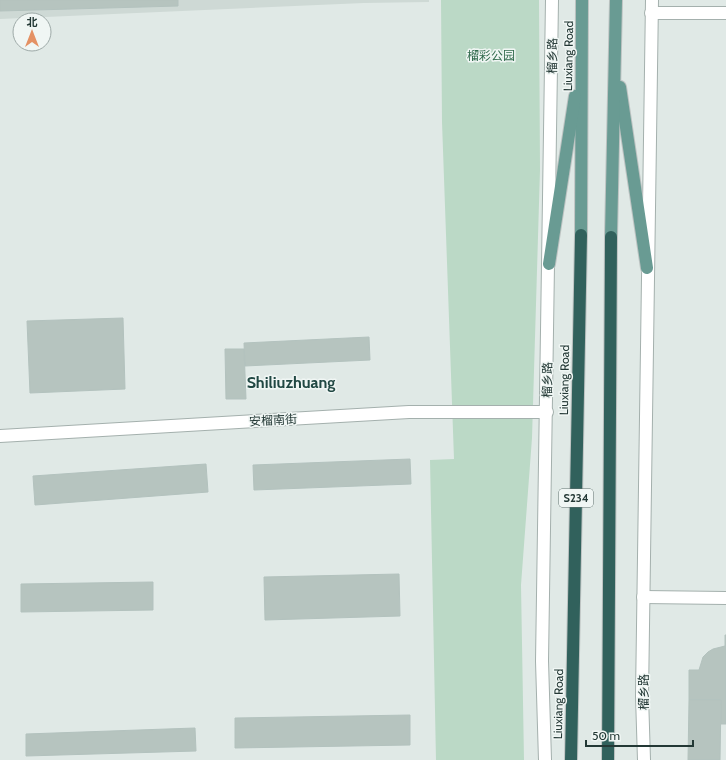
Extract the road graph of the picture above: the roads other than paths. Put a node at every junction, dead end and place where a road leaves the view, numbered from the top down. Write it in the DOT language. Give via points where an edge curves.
graph roads {
  1 [pos="552,0"];
  2 [pos="582,0"];
  3 [pos="616,0"];
  4 [pos="652,0"];
  5 [pos="652,13"];
  6 [pos="726,13"];
  7 [pos="615,52"];
  8 [pos="582,55"];
  9 [pos="581,235"];
  10 [pos="611,237"];
  11 [pos="549,264"];
  12 [pos="647,268"];
  13 [pos="547,412"];
  14 [pos="0,436"];
  15 [pos="643,597"];
  16 [pos="726,598"];
  17 [pos="545,760"];
  18 [pos="571,760"];
  19 [pos="608,760"];
  20 [pos="644,760"];
  1 -- 11 [label="street, 榴乡路"];
  2 -- 8 [label="main road, Liuxiang Road"];
  3 -- 7 [label="main road"];
  4 -- 5 [label="street, 榴乡路"];
  5 -- 6 [label="street"];
  5 -- 12 [label="street, 榴乡路"];
  7 -- 10 [label="main road"];
  7 -- 12 [label="main road"];
  8 -- 9 [label="main road, Liuxiang Road"];
  8 -- 11 [label="main road"];
  9 -- 18 [label="highway, Liuxiang Road / S234"];
  10 -- 19 [label="highway, S234"];
  11 -- 13 [label="street, 榴乡路"];
  12 -- 15 [label="street, 榴乡路"];
  13 -- 14 [label="street, 安榴南街" via="409,412"];
  13 -- 17 [label="street, 榴乡路" via="542,661"];
  15 -- 16 [label="street"];
  15 -- 20 [label="street, 榴乡路"];
}
